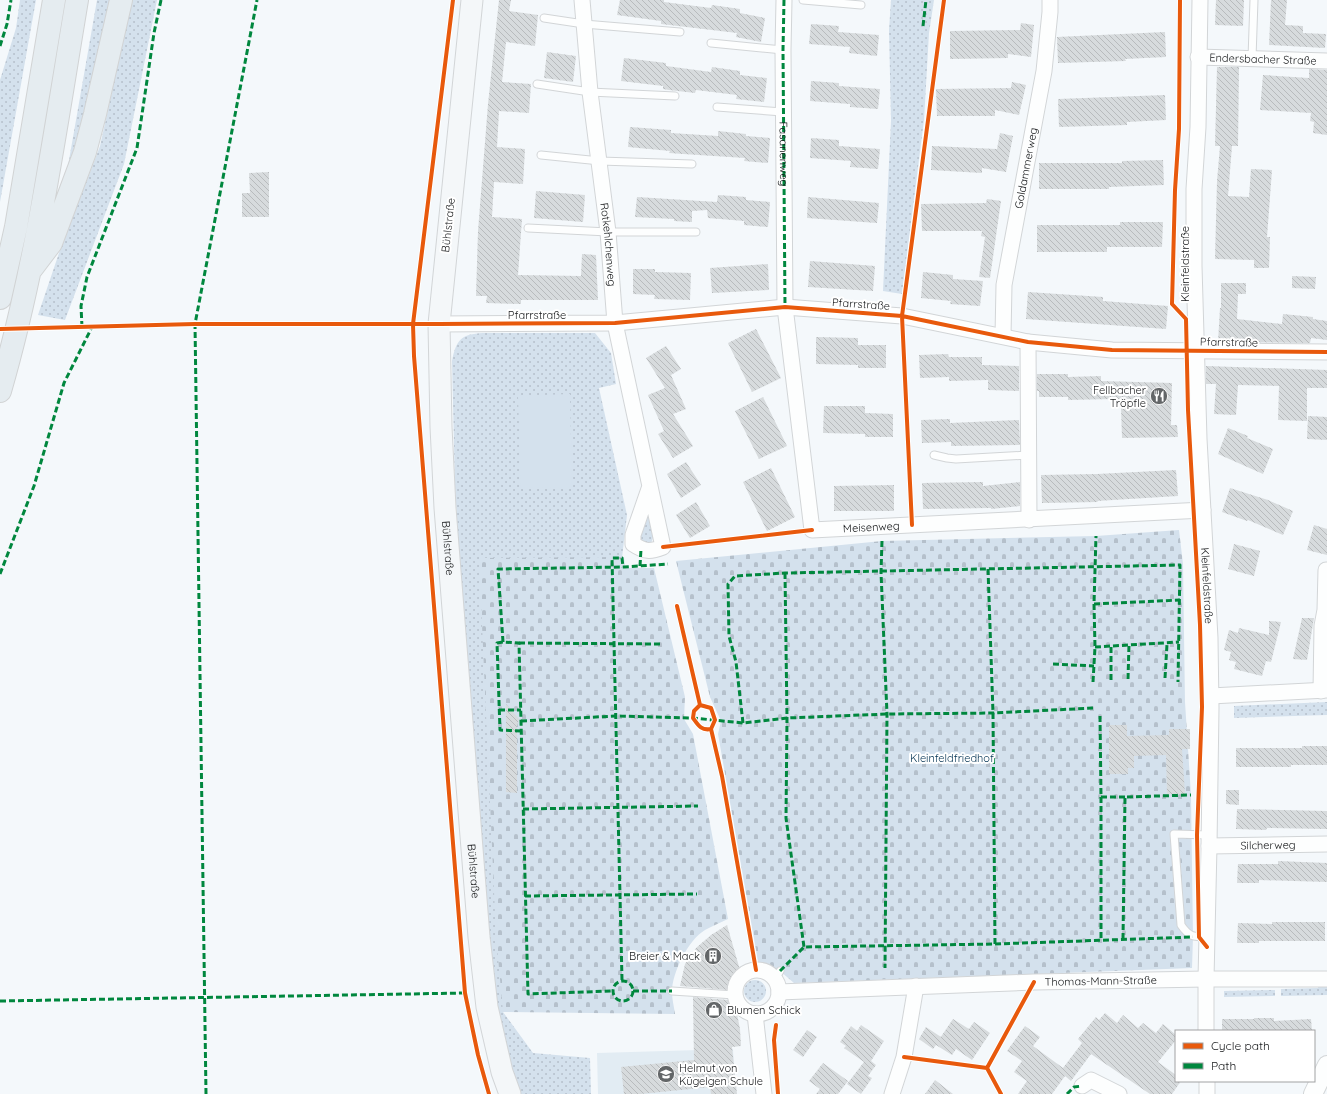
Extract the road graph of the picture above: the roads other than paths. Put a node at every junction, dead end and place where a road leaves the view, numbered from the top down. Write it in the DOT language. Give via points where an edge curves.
graph roads {
  1 [pos="54,0"];
  2 [pos="77,0"];
  3 [pos="121,0"];
  4 [pos="472,0"];
  5 [pos="582,0"];
  6 [pos="784,0"];
  7 [pos="803,0"];
  8 [pos="1050,0"];
  9 [pos="1200,0"];
  10 [pos="1254,0"];
  11 [pos="861,5"];
  12 [pos="544,18"];
  13 [pos="584,24"];
  14 [pos="680,32"];
  15 [pos="712,43"];
  16 [pos="783,50"];
  17 [pos="1198,57"];
  18 [pos="1252,58"];
  19 [pos="1327,61"];
  20 [pos="537,84"];
  21 [pos="590,92"];
  22 [pos="676,96"];
  23 [pos="716,107"];
  24 [pos="783,112"];
  25 [pos="541,155"];
  26 [pos="600,161"];
  27 [pos="692,164"];
  28 [pos="528,228"];
  29 [pos="608,232"];
  30 [pos="696,232"];
  31 [pos="30,270"];
  32 [pos="0,298"];
  33 [pos="785,308"];
  34 [pos="615,323"];
  35 [pos="438,324"];
  36 [pos="1003,336"];
  37 [pos="1028,342"];
  38 [pos="1196,350"];
  39 [pos="1327,352"];
  40 [pos="0,391"];
  41 [pos="934,455"];
  42 [pos="1028,455"];
  43 [pos="650,486"];
  44 [pos="1203,510"];
  45 [pos="1029,520"];
  46 [pos="1326,570"];
  47 [pos="1324,691"];
  48 [pos="1211,696"];
  49 [pos="1209,841"];
  50 [pos="1327,844"];
  51 [pos="1207,937"];
  52 [pos="1206,979"];
  53 [pos="1327,979"];
  54 [pos="778,981"];
  55 [pos="916,986"];
  56 [pos="672,991"];
  57 [pos="735,995"];
  58 [pos="755,1014"];
  59 [pos="1206,1030"];
  60 [pos="1327,1065"];
  61 [pos="1207,1082"];
  62 [pos="1082,1086"];
  63 [pos="510,1094"];
  64 [pos="764,1094"];
  65 [pos="892,1094"];
  66 [pos="1119,1094"];
  67 [pos="1207,1094"];
  68 [pos="1313,1094"];
  1 -- 32 [label="highway" via="18,212"];
  2 -- 31 [label="highway"];
  3 -- 31 [label="highway" via="85,152 51,244"];
  4 -- 35 [label="main road, Bühlstraße"];
  5 -- 13 [label="street, Rotkehlchenweg"];
  6 -- 16 [label="street, Fasanenweg"];
  7 -- 11 [label="lane"];
  8 -- 36 [label="street, Goldammerweg" via="1044,71 1004,285"];
  9 -- 17 [label="street, Kleinfeldstraße"];
  10 -- 18 [label="lane"];
  12 -- 13 [label="lane"];
  13 -- 14 [label="lane"];
  13 -- 21 [label="street, Rotkehlchenweg"];
  15 -- 16 [label="lane"];
  16 -- 24 [label="street, Fasanenweg"];
  17 -- 18 [label="street, Endersbacher Straße"];
  17 -- 38 [label="street, Kleinfeldstraße" via="1198,127 1194,189"];
  18 -- 19 [label="street, Endersbacher Straße"];
  20 -- 21 [label="lane"];
  21 -- 22 [label="lane"];
  21 -- 26 [label="street, Rotkehlchenweg"];
  23 -- 24 [label="lane"];
  24 -- 33 [label="street, Fasanenweg"];
  25 -- 26 [label="lane"];
  26 -- 27 [label="lane"];
  26 -- 29 [label="street, Rotkehlchenweg"];
  28 -- 29 [label="lane"];
  29 -- 30 [label="lane"];
  29 -- 34 [label="street, Rotkehlchenweg"];
  31 -- 40 [label="highway"];
  33 -- 34 [label="street, Pfarrstraße"];
  33 -- 36 [label="street, Pfarrstraße" via="902,316"];
  33 -- 45 [label="street, Meisenweg" via="812,530"];
  34 -- 35 [label="street, Pfarrstraße"];
  34 -- 43 [label="street, Rotkehlchenweg"];
  35 -- 63 [label="main road, Bühlstraße" via="445,508 479,937 487,1007 502,1072"];
  36 -- 37 [label="street, Pfarrstraße"];
  37 -- 38 [label="street, Pfarrstraße" via="1112,350"];
  37 -- 42 [label="street"];
  38 -- 39 [label="street, Pfarrstraße"];
  38 -- 44 [label="street, Kleinfeldstraße"];
  41 -- 42 [label="lane" via="956,459"];
  42 -- 45 [label="street"];
  43 -- 43 [label="street, Rotkehlchenweg" via="633,535 633,544 641,549 665,552"];
  44 -- 45 [label="street, Meisenweg"];
  44 -- 48 [label="street, Kleinfeldstraße"];
  46 -- 47 [label="street" via="1322,626"];
  47 -- 48 [label="street"];
  48 -- 49 [label="street, Kleinfeldstraße"];
  49 -- 50 [label="street, Silcherweg"];
  49 -- 51 [label="street, Kleinfeldstraße"];
  49 -- 51 [label="lane" via="1174,834 1181,925 1193,937"];
  51 -- 52 [label="street, Kleinfeldstraße"];
  52 -- 53 [label="street, Thomas-Mann-Straße"];
  52 -- 55 [label="street, Thomas-Mann-Straße"];
  52 -- 59 [label="street, Kleinfeldstraße"];
  54 -- 55 [label="street, Thomas-Mann-Straße"];
  54 -- 57 [label="street" via="763,971 755,970 743,975 736,984"];
  54 -- 58 [label="street" via="778,999 770,1010"];
  55 -- 65 [label="street" via="904,1057"];
  56 -- 57 [label="lane"];
  57 -- 58 [label="street" via="742,1008"];
  58 -- 64 [label="street"];
  60 -- 68 [label="street"];
  61 -- 67 [label="street"];
  62 -- 66 [label="street" via="1091,1080"];
}
